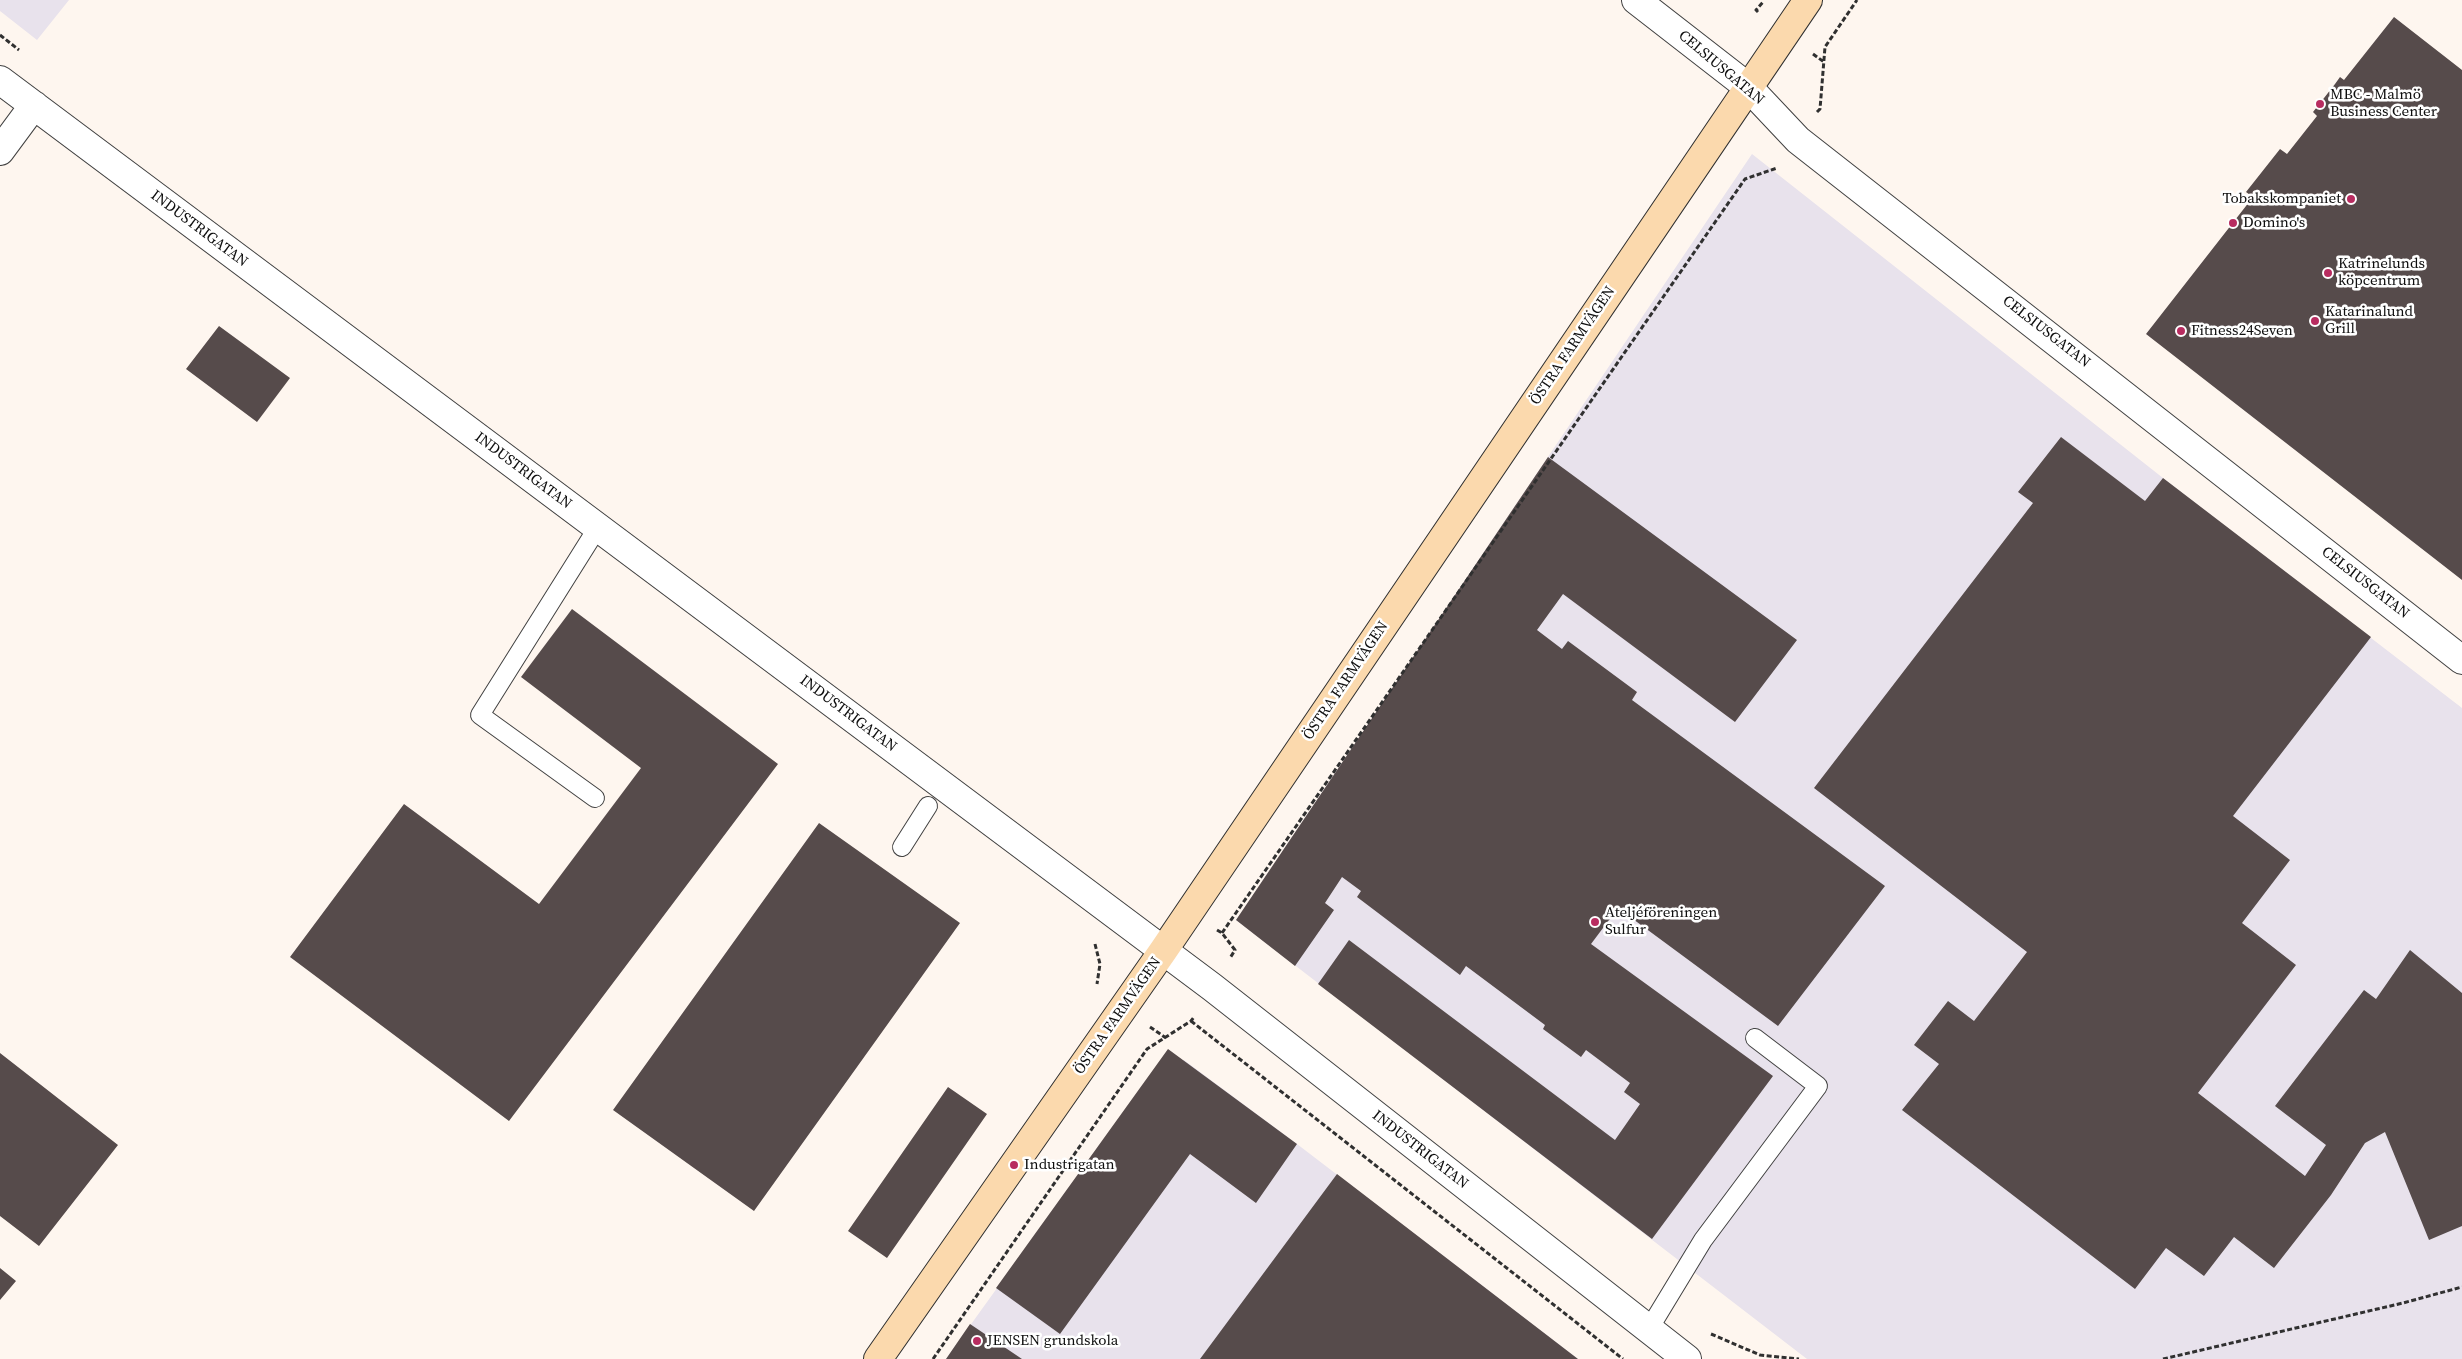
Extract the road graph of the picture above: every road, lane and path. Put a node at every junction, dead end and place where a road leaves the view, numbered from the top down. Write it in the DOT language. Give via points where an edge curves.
graph roads {
  1 [pos="1636,0"];
  2 [pos="1808,0"];
  3 [pos="1858,0"];
  4 [pos="0,80"];
  5 [pos="1748,87"];
  6 [pos="34,105"];
  7 [pos="1820,109"];
  8 [pos="0,151"];
  9 [pos="1780,167"];
  10 [pos="598,527"];
  11 [pos="2462,660"];
  12 [pos="595,798"];
  13 [pos="928,806"];
  14 [pos="902,847"];
  15 [pos="1222,933"];
  16 [pos="1163,951"];
  17 [pos="1755,1038"];
  18 [pos="2462,1287"];
  19 [pos="1650,1329"];
  20 [pos="878,1359"];
  21 [pos="933,1359"];
  22 [pos="1623,1359"];
  23 [pos="1687,1359"];
  24 [pos="1765,1359"];
  25 [pos="1798,1359"];
  26 [pos="2163,1359"];
  1 -- 5 [label="street, CELSIUSGATAN"];
  2 -- 5 [label="street, ÖSTRA FARMVÄGEN"];
  3 -- 7 [label="path" via="1825,46"];
  4 -- 6 [label="street, INDUSTRIGATAN"];
  5 -- 11 [label="street, CELSIUSGATAN" via="1798,140"];
  5 -- 16 [label="street, ÖSTRA FARMVÄGEN"];
  6 -- 8 [label="street"];
  6 -- 10 [label="street, INDUSTRIGATAN"];
  9 -- 15 [label="path" via="1744,179"];
  10 -- 12 [label="lane" via="480,715"];
  10 -- 16 [label="street, INDUSTRIGATAN"];
  13 -- 14 [label="lane"];
  16 -- 19 [label="street, INDUSTRIGATAN"];
  16 -- 20 [label="street, ÖSTRA FARMVÄGEN"];
  17 -- 19 [label="lane" via="1818,1086 1703,1240"];
  18 -- 26 [label="path"];
  19 -- 23 [label="street, INDUSTRIGATAN"];
  21 -- 22 [label="path" via="1147,1049 1191,1021"];
  24 -- 25 [label="path" via="1760,1355"];
}
